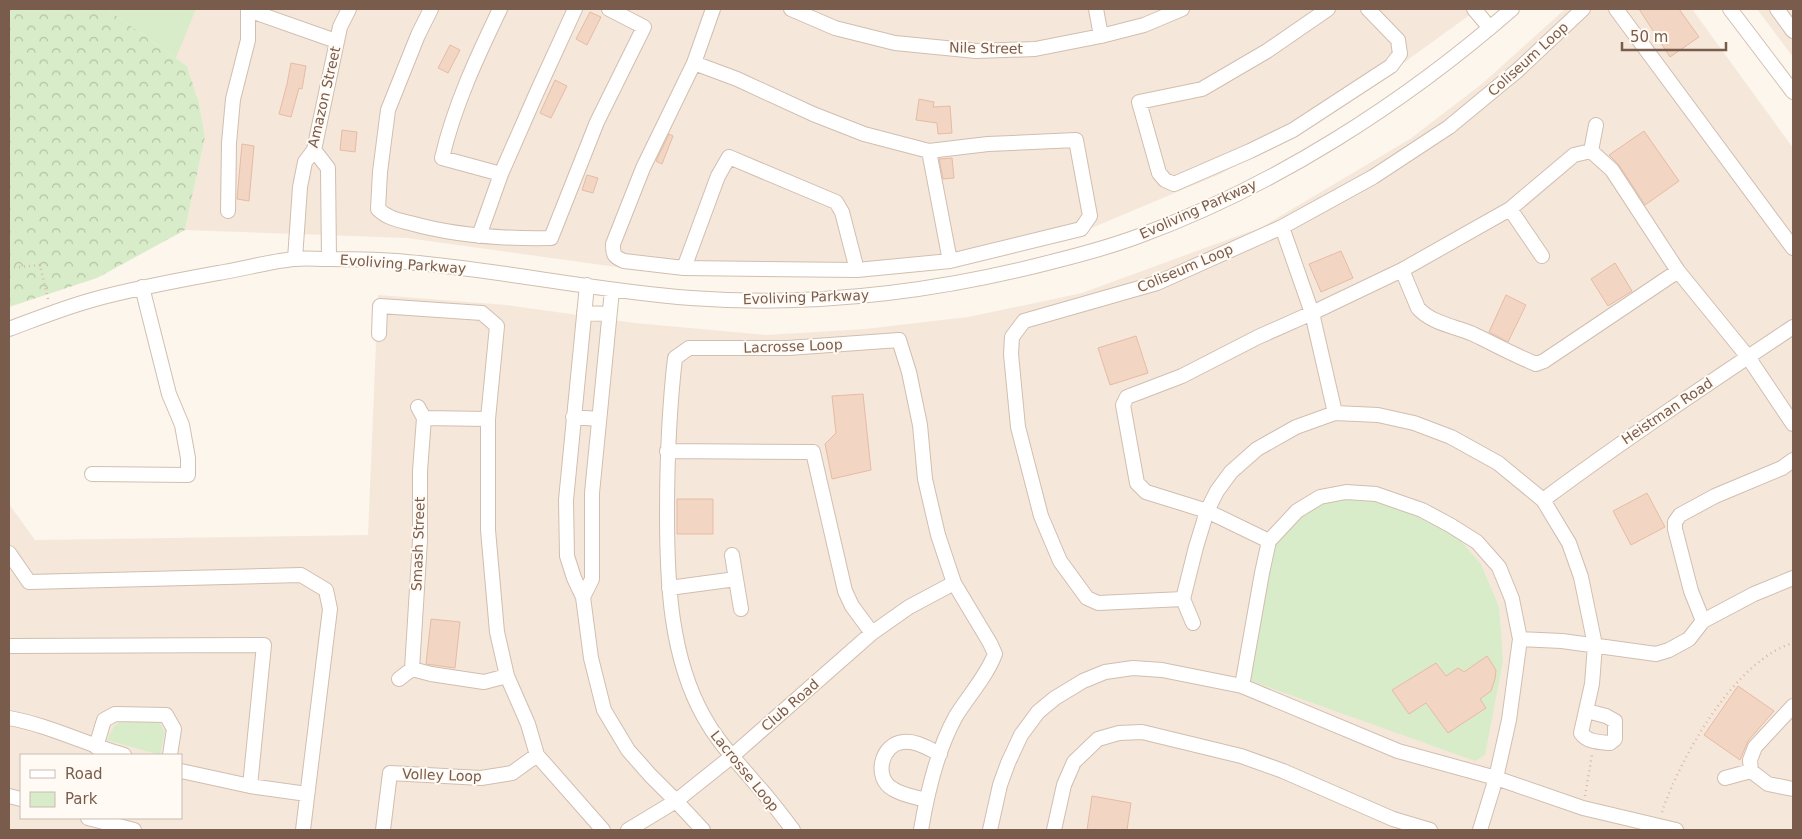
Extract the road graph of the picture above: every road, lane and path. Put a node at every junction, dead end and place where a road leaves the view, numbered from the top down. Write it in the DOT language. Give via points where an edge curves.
graph roads {
  1 [pos="349,9"];
  2 [pos="431,9"];
  3 [pos="500,9"];
  4 [pos="575,9"];
  5 [pos="609,9"];
  6 [pos="713,9"];
  7 [pos="791,9"];
  8 [pos="1096,9"];
  9 [pos="1182,9"];
  10 [pos="1328,9"];
  11 [pos="1368,9"];
  12 [pos="1474,9"];
  13 [pos="1512,9"];
  14 [pos="1583,9"];
  15 [pos="1616,9"];
  16 [pos="1730,9"];
  17 [pos="1777,9"];
  18 [pos="248,10"];
  19 [pos="1490,28"];
  20 [pos="1793,31"];
  21 [pos="1101,36"];
  22 [pos="336,41"];
  23 [pos="694,63"];
  24 [pos="1793,92"];
  25 [pos="1596,125"];
  26 [pos="314,150"];
  27 [pos="929,151"];
  28 [pos="1592,151"];
  29 [pos="501,174"];
  30 [pos="1510,210"];
  31 [pos="228,211"];
  32 [pos="1282,227"];
  33 [pos="479,236"];
  34 [pos="1793,248"];
  35 [pos="1542,256"];
  36 [pos="295,259"];
  37 [pos="329,259"];
  38 [pos="950,261"];
  39 [pos="9,268"];
  40 [pos="684,268"];
  41 [pos="857,270"];
  42 [pos="1402,270"];
  43 [pos="1678,271"];
  44 [pos="587,285"];
  45 [pos="142,287"];
  46 [pos="612,290"];
  47 [pos="52,313"];
  48 [pos="584,313"];
  49 [pos="1312,313"];
  50 [pos="610,314"];
  51 [pos="1793,327"];
  52 [pos="9,329"];
  53 [pos="379,334"];
  54 [pos="1748,357"];
  55 [pos="1335,413"];
  56 [pos="573,417"];
  57 [pos="488,419"];
  58 [pos="599,419"];
  59 [pos="1793,424"];
  60 [pos="667,452"];
  61 [pos="1793,460"];
  62 [pos="92,474"];
  63 [pos="1543,500"];
  64 [pos="1207,511"];
  65 [pos="1269,541"];
  66 [pos="9,553"];
  67 [pos="732,555"];
  68 [pos="1793,578"];
  69 [pos="736,579"];
  70 [pos="954,583"];
  71 [pos="670,588"];
  72 [pos="583,597"];
  73 [pos="1183,599"];
  74 [pos="741,609"];
  75 [pos="1704,621"];
  76 [pos="1193,623"];
  77 [pos="872,633"];
  78 [pos="1520,639"];
  79 [pos="1793,643"];
  80 [pos="1594,645"];
  81 [pos="9,646"];
  82 [pos="412,669"];
  83 [pos="507,676"];
  84 [pos="400,679"];
  85 [pos="1242,686"];
  86 [pos="1793,706"];
  87 [pos="1587,711"];
  88 [pos="9,718"];
  89 [pos="1594,741"];
  90 [pos="96,747"];
  91 [pos="120,754"];
  92 [pos="170,754"];
  93 [pos="940,754"];
  94 [pos="537,755"];
  95 [pos="731,757"];
  96 [pos="182,771"];
  97 [pos="1751,771"];
  98 [pos="1496,778"];
  99 [pos="1724,778"];
  100 [pos="250,786"];
  101 [pos="1793,789"];
  102 [pos="307,794"];
  103 [pos="926,800"];
  104 [pos="676,801"];
  105 [pos="1583,808"];
  106 [pos="92,819"];
  107 [pos="1657,826"];
  108 [pos="134,830"];
  109 [pos="303,830"];
  110 [pos="384,830"];
  111 [pos="603,830"];
  112 [pos="628,830"];
  113 [pos="703,830"];
  114 [pos="793,830"];
  115 [pos="921,830"];
  116 [pos="990,830"];
  117 [pos="1054,830"];
  118 [pos="1430,830"];
  119 [pos="1480,830"];
  120 [pos="1676,830"];
  1 -- 22 [label="street, Amazon Street"];
  2 -- 33 [label="street" via="388,110 378,210 384,216 435,230"];
  3 -- 29 [label="street" via="475,62 442,158"];
  4 -- 29 [label="street"];
  5 -- 33 [label="street" via="644,27 597,122 551,238"];
  6 -- 23 [label="street"];
  7 -- 21 [label="street, Nile Street" via="835,28 895,43 976,51 1035,49"];
  8 -- 21 [label="street"];
  9 -- 21 [label="street, Nile Street" via="1144,25"];
  10 -- 11 [label="street" via="1267,51 1202,89 1139,102 1159,173 1165,180 1174,184 1293,130 1391,66 1400,54 1398,40"];
  12 -- 19 [label="street"];
  13 -- 19 [label="street, Evoliving Parkway"];
  14 -- 32 [label="street, Coliseum Loop" via="1518,70 1449,127 1372,177"];
  15 -- 34 [label="street"];
  16 -- 24 [label="street"];
  17 -- 20 [label="street"];
  18 -- 22 [label="street"];
  18 -- 31 [label="street" via="248,40 232,108"];
  19 -- 46 [label="street, Evoliving Parkway" via="1408,91 1277,174 1192,214 1114,245 985,278 886,294 757,301"];
  22 -- 26 [label="street, Amazon Street"];
  23 -- 27 [label="street" via="864,134"];
  23 -- 40 [label="street" via="643,168 613,244 615,258"];
  25 -- 28 [label="street"];
  26 -- 36 [label="street, Amazon Street" via="305,162 300,186"];
  26 -- 37 [label="street" via="328,168"];
  27 -- 38 [label="street"];
  27 -- 38 [label="street" via="988,144 1076,140 1090,216 1081,229"];
  28 -- 30 [label="street" via="1574,155"];
  28 -- 43 [label="street" via="1612,170"];
  29 -- 33 [label="street"];
  30 -- 35 [label="street"];
  30 -- 42 [label="street"];
  32 -- 49 [label="street"];
  32 -- 73 [label="street, Coliseum Loop" via="1157,283 1024,321 1012,337 1018,427 1041,516 1060,561 1087,598 1098,602"];
  36 -- 37 [label="street, Evoliving Parkway"];
  36 -- 45 [label="street, Evoliving Parkway"];
  37 -- 44 [label="street, Evoliving Parkway" via="404,261"];
  38 -- 41 [label="street"];
  39 -- 47 [label="path" via="40,265"];
  40 -- 41 [label="street"];
  40 -- 41 [label="street" via="718,176 729,158 836,202 842,212"];
  42 -- 43 [label="street" via="1422,312 1536,364"];
  42 -- 49 [label="street"];
  43 -- 54 [label="street"];
  44 -- 46 [label="street, Evoliving Parkway"];
  44 -- 48 [label="street"];
  45 -- 47 [label="street, Evoliving Parkway"];
  45 -- 62 [label="street" via="169,394 182,425 188,475"];
  46 -- 50 [label="street"];
  47 -- 52 [label="street, Evoliving Parkway"];
  48 -- 50 [label="street"];
  48 -- 56 [label="street"];
  49 -- 55 [label="street"];
  49 -- 64 [label="street" via="1182,376 1127,397 1123,405 1137,483 1146,492"];
  50 -- 58 [label="street"];
  51 -- 54 [label="street, Heistman Road"];
  53 -- 57 [label="street" via="380,306 482,313 497,326"];
  54 -- 59 [label="street"];
  54 -- 63 [label="street, Heistman Road"];
  55 -- 63 [label="street" via="1378,415 1414,423 1451,438 1498,464"];
  55 -- 64 [label="street" via="1296,427 1257,449 1231,472"];
  56 -- 58 [label="street"];
  56 -- 72 [label="street" via="566,500 567,556"];
  57 -- 82 [label="street, Smash Street" via="421,412 420,540"];
  57 -- 83 [label="street" via="488,530 497,632"];
  58 -- 72 [label="street" via="592,493 592,579"];
  60 -- 70 [label="street, Lacrosse Loop" via="675,358 689,348 788,348 899,340 910,372 925,479 938,535"];
  60 -- 71 [label="street, Lacrosse Loop"];
  60 -- 77 [label="street" via="813,452 845,591"];
  61 -- 75 [label="street" via="1782,468 1715,496 1680,515 1676,522 1691,591"];
  63 -- 80 [label="street" via="1569,543 1578,569"];
  64 -- 65 [label="street"];
  64 -- 73 [label="street"];
  65 -- 78 [label="street" via="1297,511 1320,497 1346,492 1376,494 1422,510 1478,542 1499,567 1512,599"];
  65 -- 85 [label="street"];
  66 -- 102 [label="street" via="29,582 301,574 326,590 330,609"];
  67 -- 69 [label="street"];
  68 -- 75 [label="street" via="1754,594"];
  69 -- 71 [label="street"];
  69 -- 74 [label="street"];
  70 -- 77 [label="street, Club Road" via="909,607"];
  70 -- 93 [label="street, Lacrosse Loop" via="995,654 990,667 955,717"];
  71 -- 95 [label="street, Lacrosse Loop" via="677,642 686,675 702,715"];
  72 -- 104 [label="street" via="591,658 604,710 628,750"];
  73 -- 76 [label="street"];
  75 -- 80 [label="street" via="1689,639 1656,654"];
  77 -- 95 [label="street, Club Road"];
  78 -- 80 [label="street"];
  78 -- 98 [label="street" via="1509,720"];
  79 -- 107 [label="path" via="1769,654 1738,681 1699,732 1669,790"];
  80 -- 87 [label="street"];
  81 -- 100 [label="street" via="264,645"];
  82 -- 83 [label="street" via="484,682"];
  82 -- 84 [label="street"];
  83 -- 94 [label="street" via="528,724"];
  85 -- 98 [label="street" via="1398,752"];
  85 -- 116 [label="street" via="1162,670 1133,668 1105,672 1083,681 1055,698 1021,735 1000,785"];
  86 -- 97 [label="street" via="1755,747 1750,760"];
  87 -- 89 [label="street" via="1581,733"];
  87 -- 89 [label="street" via="1615,721 1615,739 1610,743"];
  88 -- 90 [label="street" via="29,722"];
  89 -- 105 [label="path"];
  90 -- 91 [label="street"];
  90 -- 92 [label="street" via="104,720 115,714 166,715 174,729"];
  93 -- 103 [label="street, Lacrosse Loop"];
  93 -- 103 [label="street" via="917,743 902,742 889,748 882,761 882,776 891,789"];
  94 -- 110 [label="street, Volley Loop" via="512,773 482,778 390,767"];
  94 -- 111 [label="street"];
  95 -- 104 [label="street, Club Road"];
  95 -- 114 [label="street, Lacrosse Loop"];
  96 -- 100 [label="street"];
  97 -- 99 [label="street"];
  97 -- 101 [label="street" via="1768,784"];
  98 -- 105 [label="street"];
  98 -- 119 [label="street"];
  100 -- 102 [label="street"];
  102 -- 109 [label="street"];
  103 -- 115 [label="street, Lacrosse Loop"];
  104 -- 112 [label="street, Club Road"];
  104 -- 113 [label="street"];
  105 -- 107 [label="street"];
  106 -- 108 [label="street"];
  107 -- 120 [label="street"];
  117 -- 118 [label="street" via="1064,785 1074,762 1098,739 1119,733 1142,732 1241,756 1393,819"];
}
